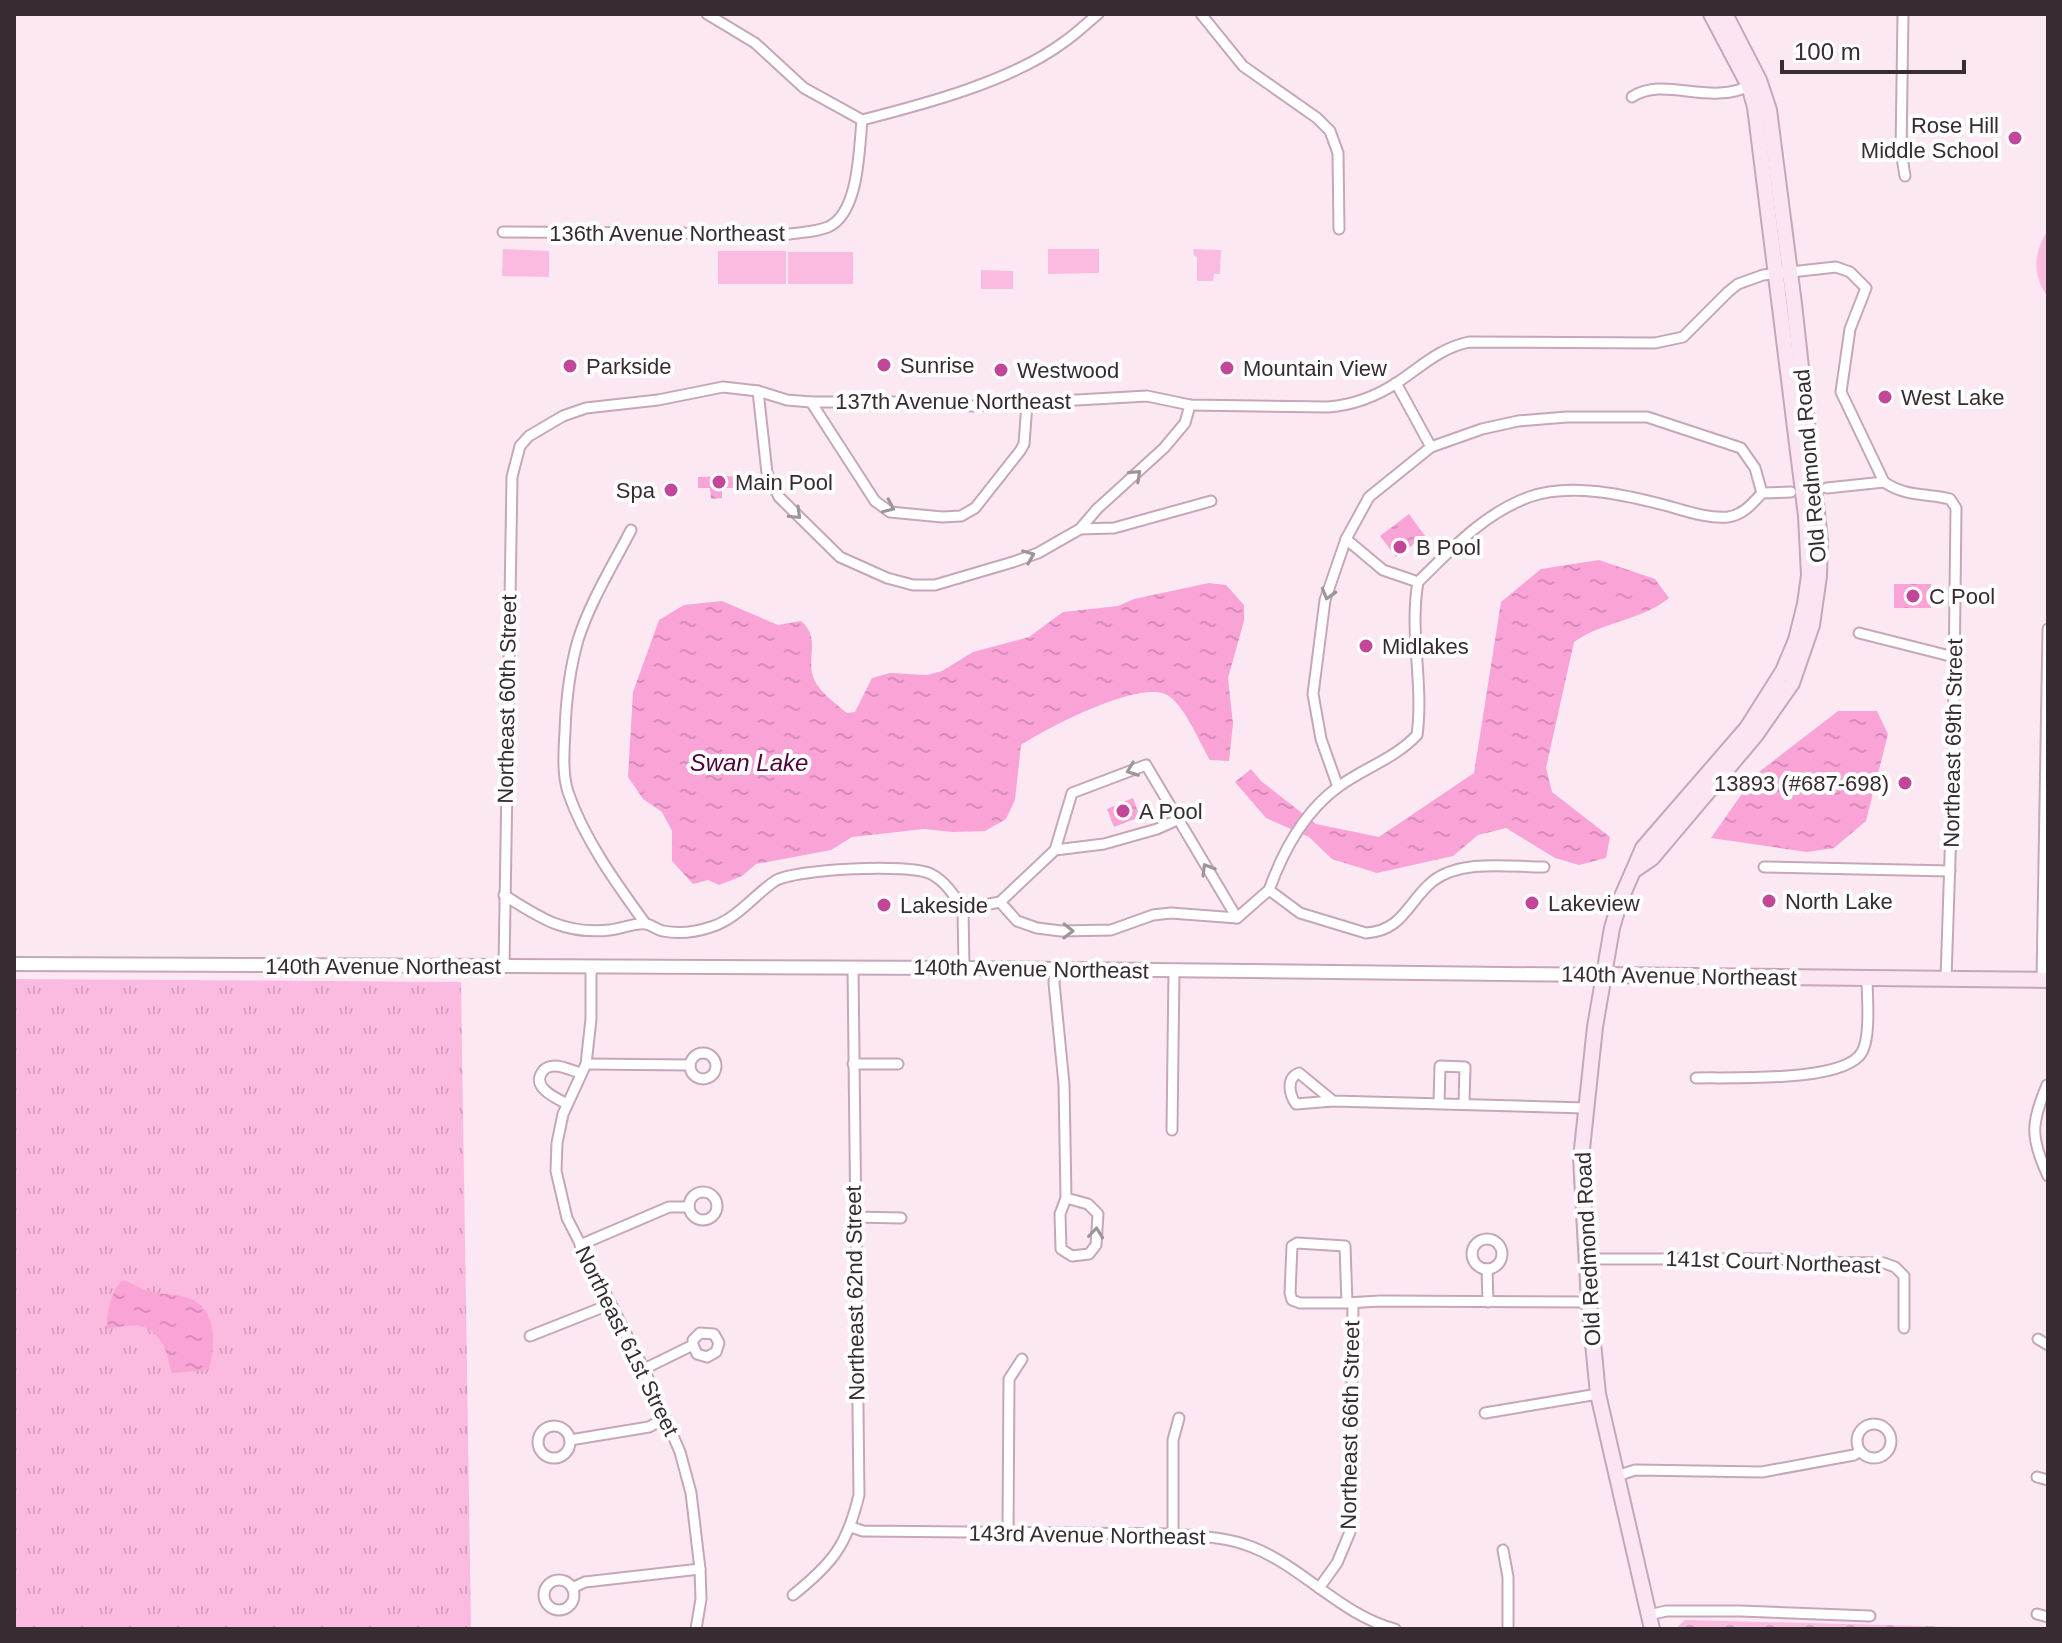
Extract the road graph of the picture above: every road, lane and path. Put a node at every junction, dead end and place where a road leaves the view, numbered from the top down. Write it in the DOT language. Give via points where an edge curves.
graph roads {
  1 [pos="707,14"];
  2 [pos="1098,14"];
  3 [pos="1201,14"];
  4 [pos="1711,14"];
  5 [pos="1725,14"];
  6 [pos="1903,14"];
  7 [pos="1754,83"];
  8 [pos="1632,97"];
  9 [pos="862,120"];
  10 [pos="1905,176"];
  11 [pos="1339,229"];
  12 [pos="503,232"];
  13 [pos="1784,273"];
  14 [pos="1396,383"];
  15 [pos="758,391"];
  16 [pos="811,402"];
  17 [pos="1027,404"];
  18 [pos="1190,405"];
  19 [pos="529,436"];
  20 [pos="1431,447"];
  21 [pos="1884,482"];
  22 [pos="1827,488"];
  23 [pos="1791,492"];
  24 [pos="1762,493"];
  25 [pos="1211,501"];
  26 [pos="1080,529"];
  27 [pos="631,530"];
  28 [pos="1346,539"];
  29 [pos="1418,582"];
  30 [pos="2048,629"];
  31 [pos="1859,633"];
  32 [pos="1954,657"];
  33 [pos="2048,736"];
  34 [pos="1338,787"];
  35 [pos="1177,820"];
  36 [pos="1055,850"];
  37 [pos="1544,867"];
  38 [pos="1764,867"];
  39 [pos="1950,871"];
  40 [pos="2046,881"];
  41 [pos="1269,890"];
  42 [pos="504,895"];
  43 [pos="1000,902"];
  44 [pos="963,909"];
  45 [pos="1237,918"];
  46 [pos="645,923"];
  47 [pos="14,964"];
  48 [pos="504,966"];
  49 [pos="591,967"];
  50 [pos="853,968"];
  51 [pos="964,968"];
  52 [pos="1055,969"];
  53 [pos="1174,970"];
  54 [pos="1604,975"];
  55 [pos="1867,978"];
  56 [pos="1946,979"];
  57 [pos="2045,980"];
  58 [pos="853,1064"];
  59 [pos="898,1064"];
  60 [pos="690,1065"];
  61 [pos="583,1069"];
  62 [pos="1696,1078"];
  63 [pos="2047,1085"];
  64 [pos="1333,1101"];
  65 [pos="1439,1103"];
  66 [pos="567,1104"];
  67 [pos="1464,1104"];
  68 [pos="1585,1108"];
  69 [pos="1172,1130"];
  70 [pos="2048,1176"];
  71 [pos="1066,1198"];
  72 [pos="689,1207"];
  73 [pos="854,1217"];
  74 [pos="901,1218"];
  75 [pos="580,1245"];
  76 [pos="1586,1259"];
  77 [pos="1487,1269"];
  78 [pos="1488,1302"];
  79 [pos="1589,1302"];
  80 [pos="1350,1303"];
  81 [pos="611,1304"];
  82 [pos="1904,1328"];
  83 [pos="530,1336"];
  84 [pos="2038,1339"];
  85 [pos="693,1345"];
  86 [pos="2048,1345"];
  87 [pos="1022,1359"];
  88 [pos="644,1369"];
  89 [pos="1598,1394"];
  90 [pos="1485,1413"];
  91 [pos="665,1418"];
  92 [pos="1179,1418"];
  93 [pos="570,1440"];
  94 [pos="1860,1451"];
  95 [pos="1617,1476"];
  96 [pos="2037,1477"];
  97 [pos="2048,1480"];
  98 [pos="851,1527"];
  99 [pos="1008,1533"];
  100 [pos="1173,1534"];
  101 [pos="1503,1550"];
  102 [pos="700,1569"];
  103 [pos="572,1588"];
  104 [pos="1319,1588"];
  105 [pos="793,1595"];
  106 [pos="1870,1616"];
  107 [pos="1651,1626"];
  108 [pos="696,1629"];
  109 [pos="1395,1629"];
  110 [pos="1508,1629"];
  1 -- 9 [label="street" via="755,43 804,88"];
  2 -- 9 [label="street" via="1063,44 1018,69"];
  3 -- 11 [label="street" via="1243,66 1330,131 1338,153"];
  4 -- 7 [label="main road, Old Redmond Road"];
  5 -- 7 [label="main road, Old Redmond Road"];
  6 -- 10 [label="street"];
  7 -- 8 [label="street" via="1731,92 1696,94 1644,89"];
  7 -- 13 [label="main road, Old Redmond Road"];
  9 -- 12 [label="street, 136th Avenue Northeast" via="847,208 842,218 817,231"];
  13 -- 14 [label="street, 137th Avenue Northeast" via="1738,284 1683,337 1655,343 1469,342 1438,352"];
  13 -- 21 [label="street" via="1836,267 1866,288 1850,329 1841,392"];
  13 -- 54 [label="main road, Old Redmond Road" via="1806,516 1805,604 1792,650 1767,699 1643,848 1620,901"];
  14 -- 18 [label="street, 137th Avenue Northeast" via="1339,406"];
  14 -- 20 [label="street"];
  15 -- 16 [label="street, 137th Avenue Northeast"];
  15 -- 19 [label="street, 137th Avenue Northeast" via="723,387 586,408"];
  15 -- 26 [label="street, one-way" via="767,473 779,497 840,557 887,578 935,585 1038,553"];
  16 -- 17 [label="street, 137th Avenue Northeast"];
  16 -- 17 [label="street, one-way" via="875,501 890,512 942,517 961,516 975,508 1020,451"];
  17 -- 18 [label="street, 137th Avenue Northeast" via="1147,396"];
  26 -- 18 [label="street, one-way" via="1164,448 1185,423"];
  19 -- 42 [label="street, Northeast 60th Street" via="520,446 512,477"];
  20 -- 24 [label="street" via="1518,421 1647,417 1741,448 1755,468"];
  20 -- 28 [label="street" via="1369,497"];
  21 -- 22 [label="street"];
  21 -- 32 [label="street, Northeast 69th Street" via="1913,496 1950,499 1956,508"];
  23 -- 24 [label="street"];
  24 -- 29 [label="street" via="1746,510 1728,517 1618,492 1533,496 1488,517"];
  25 -- 26 [label="street" via="1114,528"];
  27 -- 46 [label="street" via="578,641 566,706 564,762 567,789 577,811 610,875"];
  28 -- 29 [label="street" via="1383,570"];
  28 -- 34 [label="street, one-way" via="1325,600 1313,694"];
  29 -- 34 [label="street" via="1417,735 1395,756"];
  30 -- 33 [label="street"];
  31 -- 32 [label="street"];
  32 -- 39 [label="street, Northeast 69th Street"];
  33 -- 40 [label="street"];
  34 -- 41 [label="street" via="1311,811"];
  35 -- 36 [label="street" via="1104,844"];
  35 -- 36 [label="street, one-way" via="1146,765 1072,793"];
  45 -- 35 [label="street, one-way"];
  36 -- 43 [label="street"];
  37 -- 41 [label="street" via="1462,868 1434,881 1389,928 1366,933 1300,913"];
  38 -- 39 [label="street"];
  39 -- 56 [label="street, Northeast 69th Street"];
  40 -- 57 [label="street"];
  41 -- 45 [label="street"];
  42 -- 46 [label="street" via="565,929 611,930"];
  42 -- 48 [label="street, Northeast 60th Street"];
  43 -- 44 [label="street"];
  43 -- 45 [label="street, one-way" via="1017,921 1061,931 1111,930 1171,913"];
  44 -- 46 [label="street" via="939,879 907,867 790,875 713,927 692,932 661,931"];
  44 -- 51 [label="street"];
  47 -- 48 [label="street, 140th Avenue Northeast"];
  48 -- 49 [label="street, 140th Avenue Northeast"];
  49 -- 50 [label="street, 140th Avenue Northeast"];
  49 -- 61 [label="street, Northeast 61st Street" via="591,1019"];
  50 -- 51 [label="street, 140th Avenue Northeast"];
  50 -- 58 [label="street, Northeast 62nd Street"];
  51 -- 52 [label="street, 140th Avenue Northeast"];
  52 -- 53 [label="street, 140th Avenue Northeast"];
  52 -- 71 [label="street"];
  53 -- 54 [label="street, 140th Avenue Northeast"];
  53 -- 69 [label="street"];
  54 -- 55 [label="main road, 140th Avenue Northeast"];
  54 -- 68 [label="main road, Old Redmond Road"];
  55 -- 56 [label="main road, 140th Avenue Northeast"];
  55 -- 62 [label="street" via="1861,1055 1833,1071"];
  56 -- 57 [label="main road, 140th Avenue Northeast"];
  58 -- 59 [label="street"];
  58 -- 73 [label="street, Northeast 62nd Street"];
  60 -- 61 [label="street"];
  61 -- 66 [label="street, Northeast 61st Street"];
  61 -- 66 [label="street" via="554,1066 540,1075 541,1087"];
  63 -- 70 [label="street" via="2034,1116 2039,1158"];
  64 -- 64 [label="street" via="1299,1073 1291,1082 1296,1104"];
  64 -- 65 [label="street"];
  65 -- 67 [label="street"];
  65 -- 67 [label="street" via="1440,1066 1465,1067"];
  66 -- 75 [label="street, Northeast 61st Street" via="556,1171 567,1218"];
  67 -- 68 [label="street"];
  68 -- 76 [label="main road, Old Redmond Road" via="1581,1158"];
  71 -- 71 [label="street, one-way" via="1060,1214 1061,1249 1072,1256 1089,1254 1096,1245 1098,1214 1088,1204"];
  72 -- 75 [label="street" via="669,1207"];
  73 -- 74 [label="street"];
  73 -- 98 [label="street, Northeast 62nd Street" via="859,1495"];
  75 -- 81 [label="street, Northeast 61st Street"];
  76 -- 79 [label="main road, Old Redmond Road"];
  76 -- 82 [label="street, 141st Court Northeast" via="1884,1263 1904,1276"];
  77 -- 78 [label="street"];
  78 -- 79 [label="street"];
  78 -- 80 [label="street"];
  79 -- 89 [label="main road, Old Redmond Road"];
  80 -- 80 [label="street, Northeast 66th Street" via="1292,1300 1292,1246 1345,1246"];
  80 -- 104 [label="street, Northeast 66th Street" via="1350,1532"];
  81 -- 83 [label="street"];
  81 -- 88 [label="street, Northeast 61st Street"];
  84 -- 86 [label="street"];
  85 -- 88 [label="street"];
  87 -- 99 [label="street" via="1009,1379"];
  88 -- 91 [label="street, Northeast 61st Street"];
  89 -- 90 [label="street"];
  89 -- 95 [label="main road, Old Redmond Road"];
  91 -- 93 [label="street" via="649,1427"];
  91 -- 102 [label="street, Northeast 61st Street" via="691,1493"];
  92 -- 100 [label="street" via="1173,1440"];
  94 -- 95 [label="street" via="1762,1472 1635,1470"];
  95 -- 107 [label="main road, Old Redmond Road"];
  96 -- 97 [label="street"];
  98 -- 99 [label="street, 143rd Avenue Northeast"];
  98 -- 105 [label="street, Northeast 62nd Street" via="820,1573"];
  99 -- 100 [label="street, 143rd Avenue Northeast"];
  100 -- 104 [label="street, 143rd Avenue Northeast" via="1249,1546"];
  101 -- 110 [label="street"];
  102 -- 103 [label="street" via="585,1582"];
  102 -- 108 [label="street, Northeast 61st Street"];
  104 -- 109 [label="street, 143rd Avenue Northeast" via="1368,1620"];
  106 -- 107 [label="street" via="1666,1611"];
}
